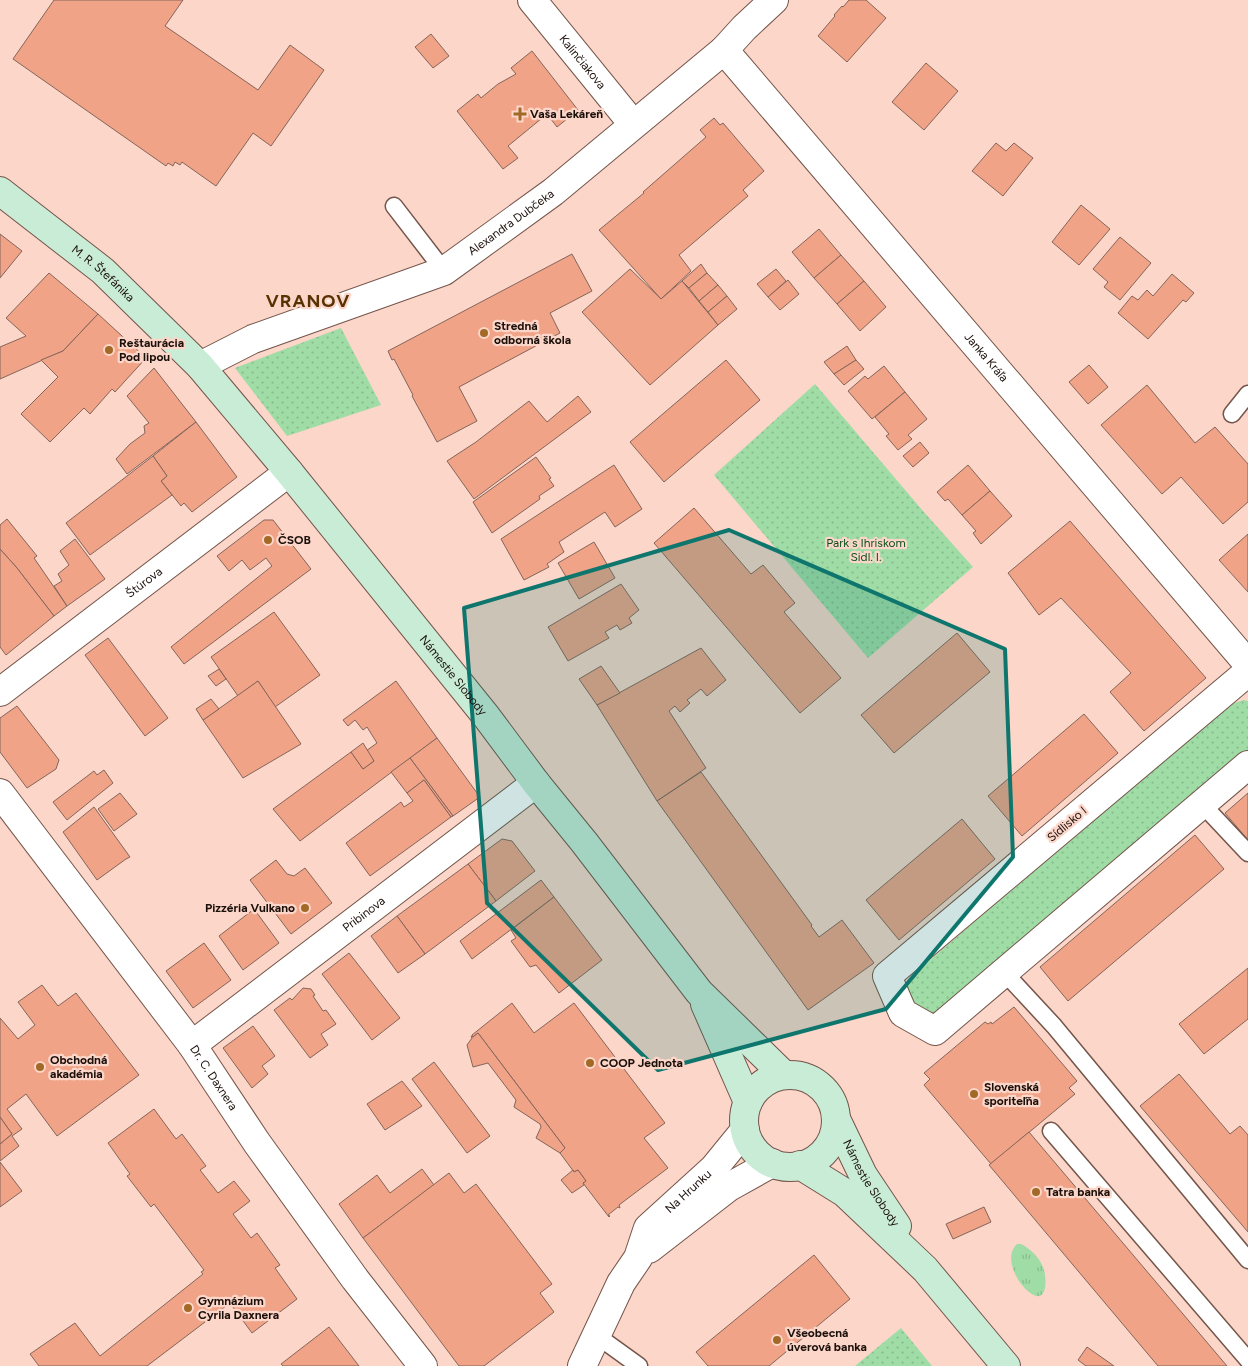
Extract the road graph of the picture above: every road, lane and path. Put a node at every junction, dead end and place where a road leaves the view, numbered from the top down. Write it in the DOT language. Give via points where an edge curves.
graph roads {
  1 [pos="532,0"];
  2 [pos="774,0"];
  3 [pos="724,50"];
  4 [pos="633,124"];
  5 [pos="0,191"];
  6 [pos="394,206"];
  7 [pos="444,272"];
  8 [pos="200,366"];
  9 [pos="1248,394"];
  10 [pos="1232,414"];
  11 [pos="289,472"];
  12 [pos="1248,664"];
  13 [pos="1248,672"];
  14 [pos="0,692"];
  15 [pos="1248,765"];
  16 [pos="536,784"];
  17 [pos="0,793"];
  18 [pos="1202,804"];
  19 [pos="1248,853"];
  20 [pos="1004,972"];
  21 [pos="699,992"];
  22 [pos="192,1044"];
  23 [pos="784,1075"];
  24 [pos="748,1102"];
  25 [pos="837,1121"];
  26 [pos="745,1130"];
  27 [pos="1052,1131"];
  28 [pos="772,1163"];
  29 [pos="800,1165"];
  30 [pos="638,1258"];
  31 [pos="1248,1260"];
  32 [pos="925,1269"];
  33 [pos="596,1336"];
  34 [pos="1248,1360"];
  35 [pos="423,1366"];
  36 [pos="582,1366"];
  37 [pos="639,1366"];
  38 [pos="1006,1366"];
  1 -- 4 [label="street, Kalinčiakova"];
  2 -- 3 [label="street, Alexandra Dubčeka"];
  3 -- 4 [label="street, Alexandra Dubčeka"];
  3 -- 12 [label="street, Janka Kráľa"];
  4 -- 7 [label="street, Alexandra Dubčeka" via="553,192"];
  5 -- 8 [label="street, M. R. Štefánika" via="103,272"];
  6 -- 7 [label="lane"];
  7 -- 8 [label="street, Alexandra Dubčeka" via="252,340"];
  8 -- 11 [label="street, Námestie Slobody"];
  9 -- 10 [label="lane"];
  11 -- 14 [label="street, Štúrova"];
  11 -- 16 [label="street, Námestie Slobody" via="486,716"];
  13 -- 20 [label="street, Sídlisko I" via="887,976 903,1013 935,1031"];
  15 -- 18 [label="street"];
  16 -- 21 [label="street, Námestie Slobody"];
  16 -- 22 [label="street, Pribinova"];
  17 -- 22 [label="street, Dr. C. Daxnera"];
  18 -- 19 [label="lane"];
  18 -- 20 [label="street"];
  20 -- 31 [label="lane" via="1054,1026"];
  21 -- 23 [label="street, Námestie Slobody"];
  21 -- 24 [label="street, Námestie Slobody"];
  22 -- 35 [label="street, Dr. C. Daxnera" via="257,1143 349,1271"];
  23 -- 24 [label="street" via="768,1080"];
  23 -- 25 [label="street" via="799,1075 826,1091 834,1105"];
  24 -- 26 [label="street"];
  25 -- 29 [label="street" via="834,1136 826,1150 814,1160"];
  25 -- 32 [label="street, Námestie Slobody" via="866,1180"];
  26 -- 28 [label="street" via="760,1155"];
  26 -- 30 [label="street, Na Hrunku" via="714,1168 648,1228"];
  27 -- 34 [label="lane"];
  28 -- 29 [label="street"];
  28 -- 30 [label="street, Na Hrunku" via="729,1186"];
  29 -- 32 [label="street, Námestie Slobody" via="845,1192"];
  30 -- 33 [label="street, Na Hrunku" via="621,1283"];
  32 -- 38 [label="street, Námestie Slobody"];
  33 -- 36 [label="street, Na Hrunku"];
  33 -- 37 [label="lane"];
}
